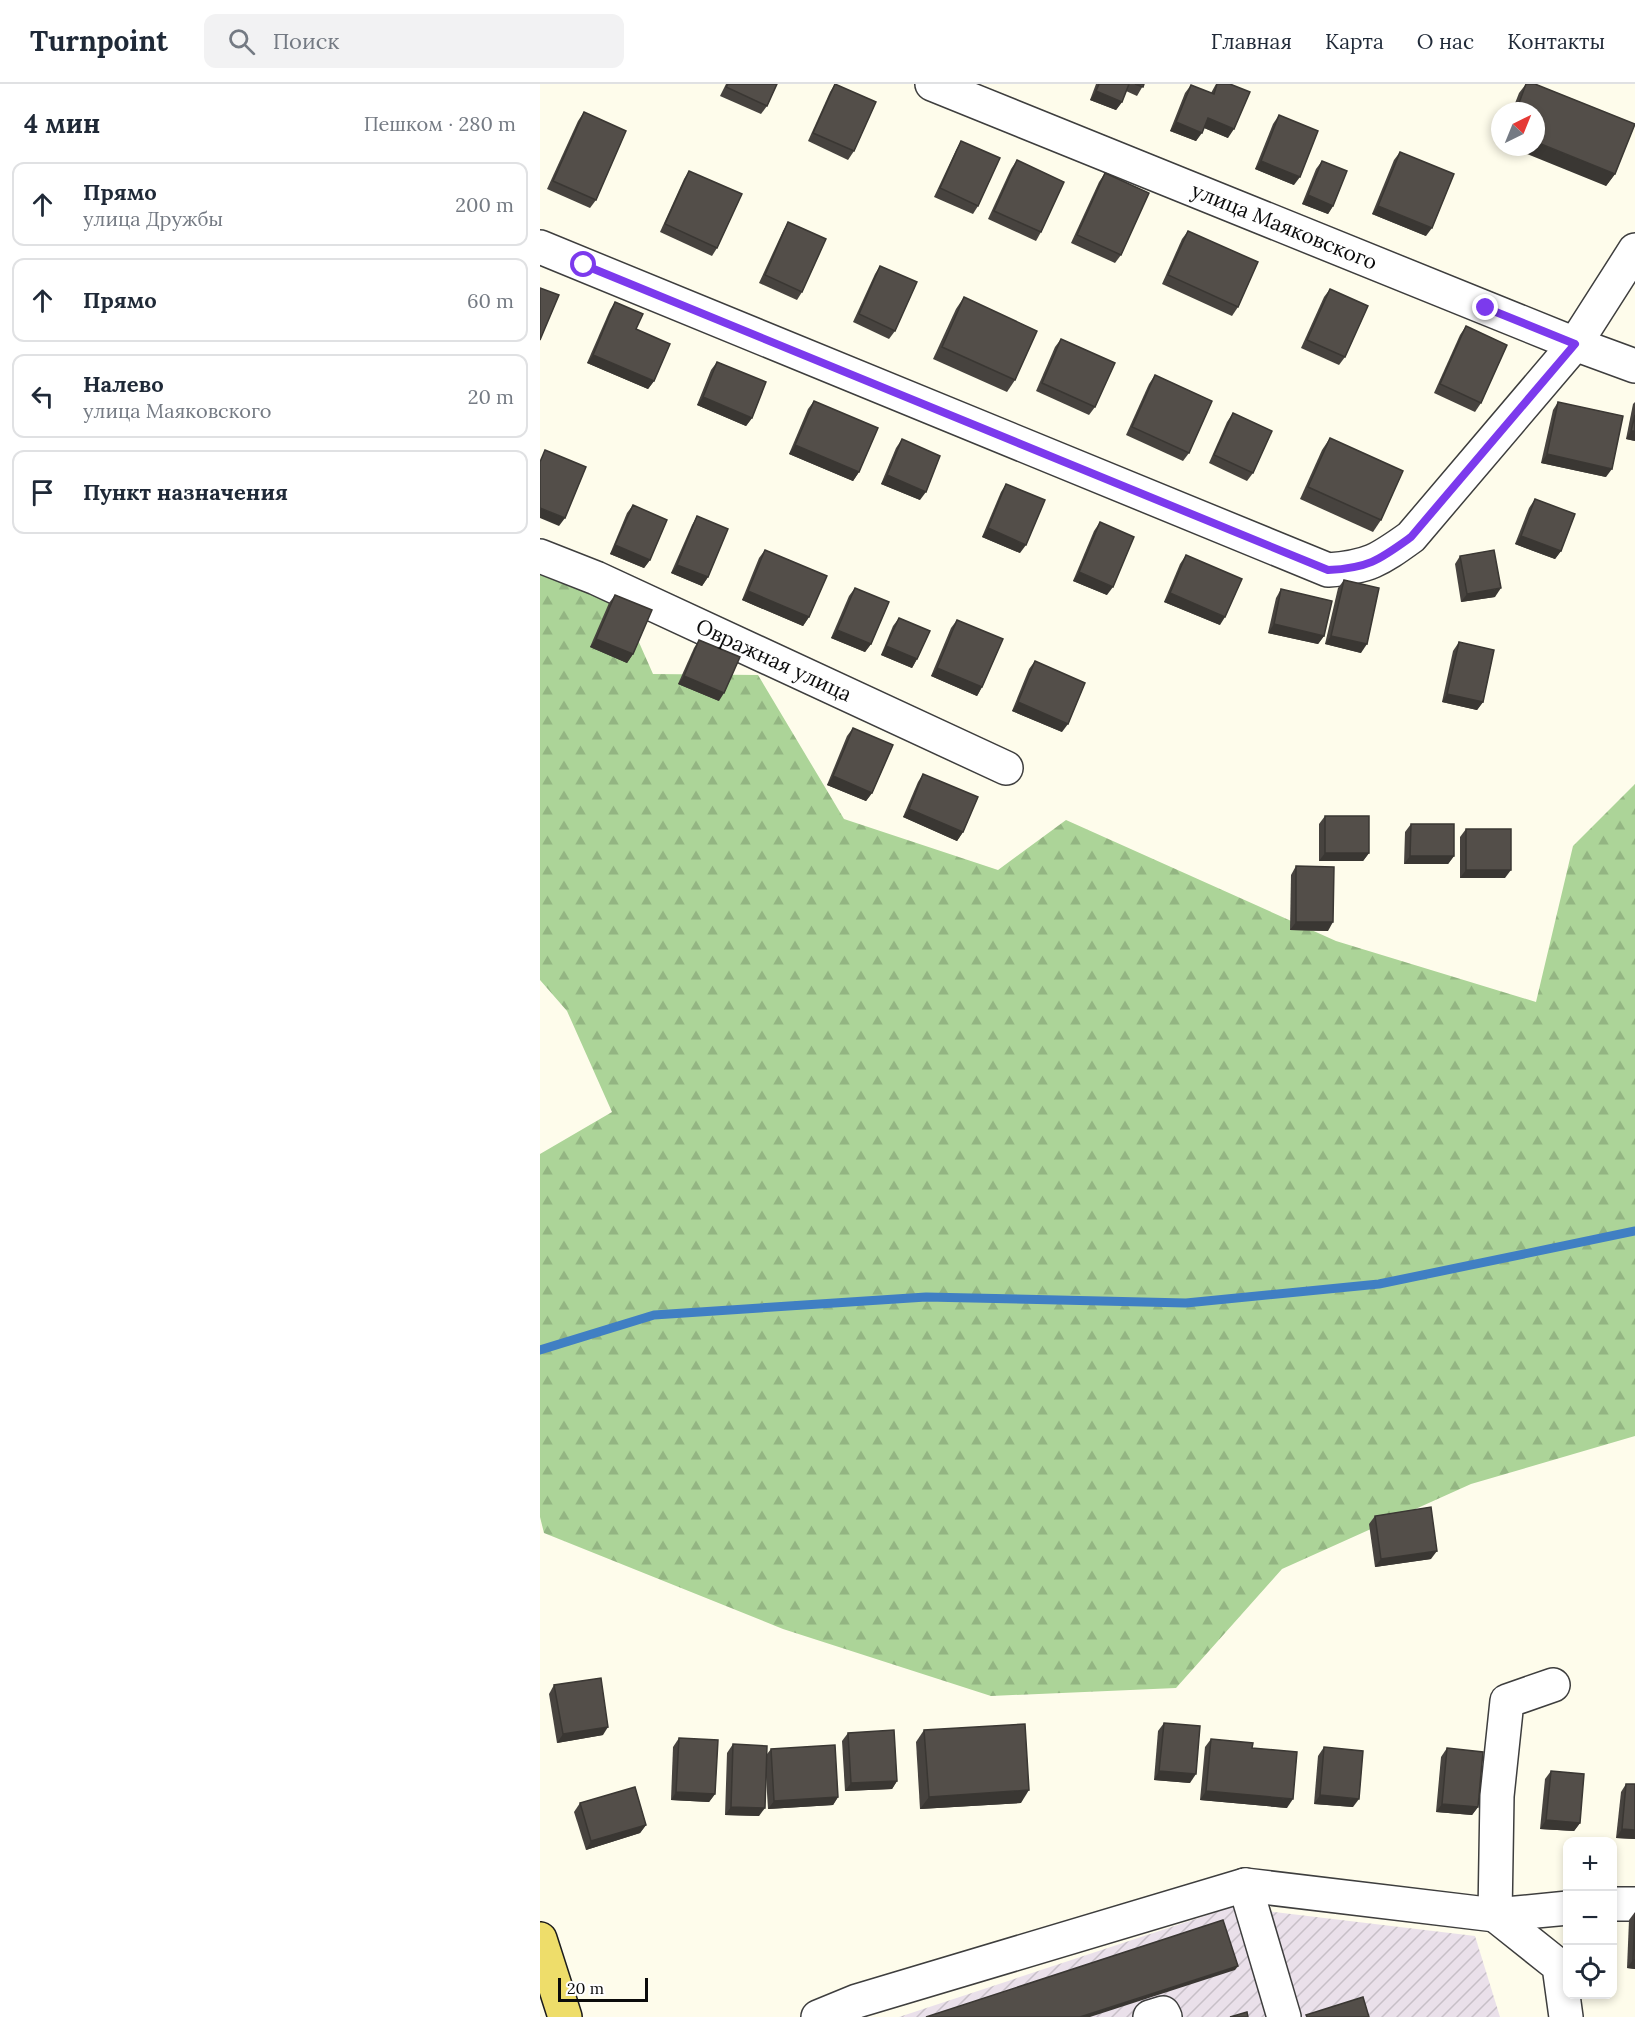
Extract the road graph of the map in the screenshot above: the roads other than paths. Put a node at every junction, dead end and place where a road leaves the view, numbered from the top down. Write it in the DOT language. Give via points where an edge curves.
graph roads {
  1 [pos="932,84"];
  2 [pos="540,247"];
  3 [pos="1635,250"];
  4 [pos="1575,344"];
  5 [pos="1635,366"];
  6 [pos="540,556"];
  7 [pos="1006,768"];
  8 [pos="1553,1685"];
  9 [pos="1245,1885"];
  10 [pos="1617,1904"];
  11 [pos="1635,1904"];
  12 [pos="1563,1908"];
  13 [pos="1495,1915"];
  14 [pos="540,1939"];
  15 [pos="860,2009"];
  16 [pos="565,2017"];
  17 [pos="818,2017"];
  18 [pos="1150,2017"];
  19 [pos="1165,2017"];
  20 [pos="1284,2017"];
  21 [pos="1566,2017"];
  1 -- 4 [label="street, улица Маяковского"];
  2 -- 4 [label="street" via="1328,570 1352,569 1377,561 1411,537"];
  3 -- 4 [label="street"];
  4 -- 5 [label="street, улица Маяковского"];
  6 -- 7 [label="street, Овражная улица" via="596,578"];
  8 -- 13 [label="street" via="1507,1701 1497,1796"];
  9 -- 13 [label="street"];
  9 -- 15 [label="street"];
  9 -- 20 [label="street"];
  10 -- 11 [label="street"];
  12 -- 13 [label="street"];
  13 -- 21 [label="street" via="1558,1966"];
  14 -- 16 [label="main road"];
  15 -- 17 [label="street"];
  18 -- 19 [label="street" via="1163,2013"];
}
